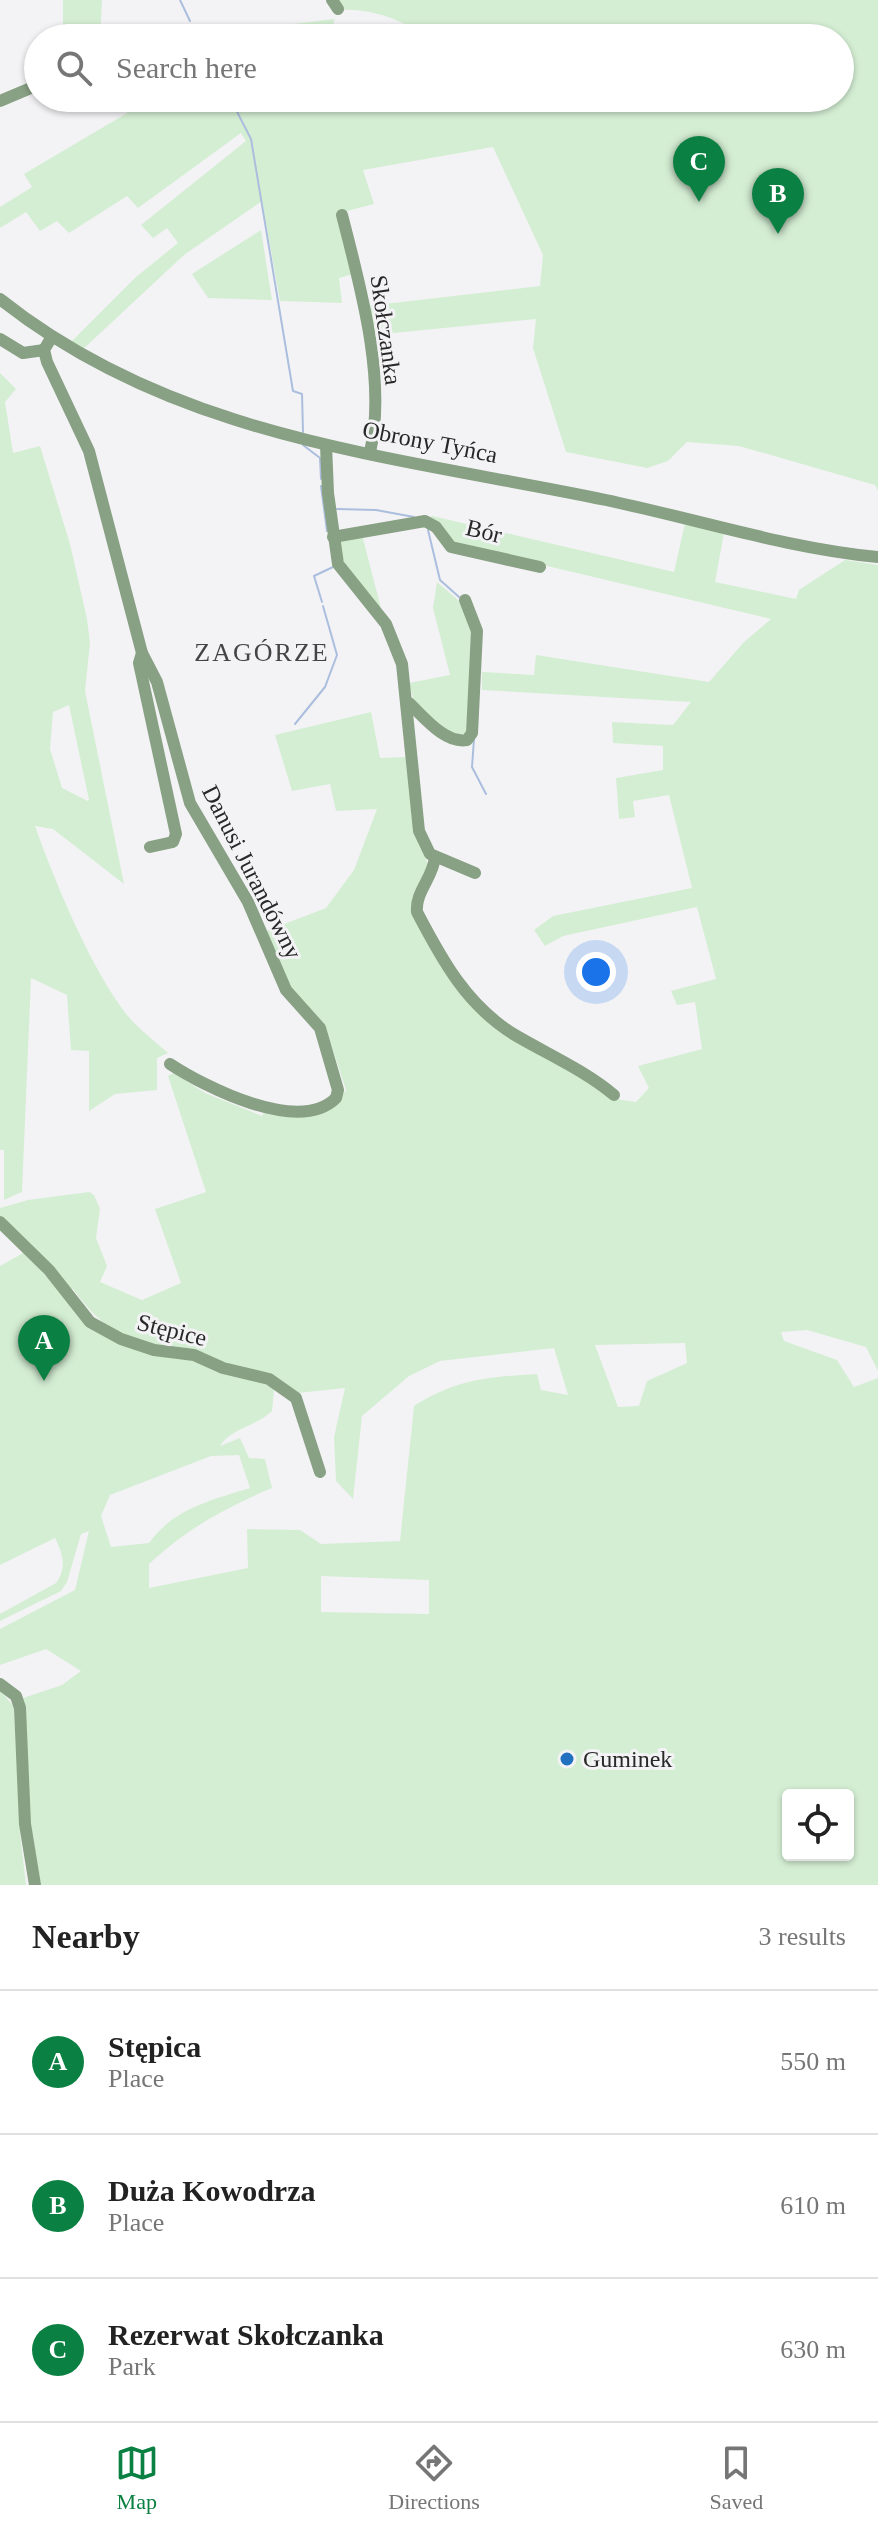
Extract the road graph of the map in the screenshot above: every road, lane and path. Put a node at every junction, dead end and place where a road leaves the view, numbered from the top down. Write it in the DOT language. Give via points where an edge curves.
graph roads {
  1 [pos="24,91"];
  2 [pos="0,101"];
  3 [pos="342,215"];
  4 [pos="0,299"];
  5 [pos="0,339"];
  6 [pos="47,344"];
  7 [pos="326,445"];
  8 [pos="370,452"];
  9 [pos="333,537"];
  10 [pos="878,557"];
  11 [pos="540,567"];
  12 [pos="465,600"];
  13 [pos="142,653"];
  14 [pos="409,703"];
  15 [pos="150,847"];
  16 [pos="435,857"];
  17 [pos="475,873"];
  18 [pos="170,1064"];
  19 [pos="614,1095"];
  20 [pos="0,1222"];
  21 [pos="320,1472"];
  22 [pos="0,1684"];
  23 [pos="35,1885"];
  1 -- 2 [label="street"];
  3 -- 8 [label="street, Skołczanka" via="372,364 375,415"];
  4 -- 6 [label="street, Obrony Tyńca"];
  5 -- 6 [label="street" via="23,353"];
  6 -- 7 [label="street, Obrony Tyńca" via="246,426"];
  6 -- 13 [label="street, Danusi Jurandówny" via="89,451"];
  7 -- 8 [label="street, Obrony Tyńca"];
  7 -- 9 [label="street"];
  8 -- 10 [label="street, Obrony Tyńca" via="809,549"];
  9 -- 11 [label="street, Bór" via="425,521 451,547"];
  9 -- 14 [label="street" via="338,564 395,642"];
  12 -- 14 [label="street" via="477,631 472,733 460,741 448,738"];
  13 -- 15 [label="street" via="139,663 176,834 173,842"];
  13 -- 18 [label="street, Danusi Jurandówny" via="157,682 190,803 248,902 286,990 320,1028 338,1090 324,1106 284,1110 225,1096"];
  14 -- 16 [label="street" via="416,816 423,843"];
  16 -- 17 [label="street"];
  16 -- 19 [label="street" via="417,912 459,986 513,1033"];
  20 -- 21 [label="street, Stępice" via="49,1270 90,1322 154,1350 194,1355 269,1379 296,1398"];
  22 -- 23 [label="street" via="16,1696 20,1708 25,1824"];
}
